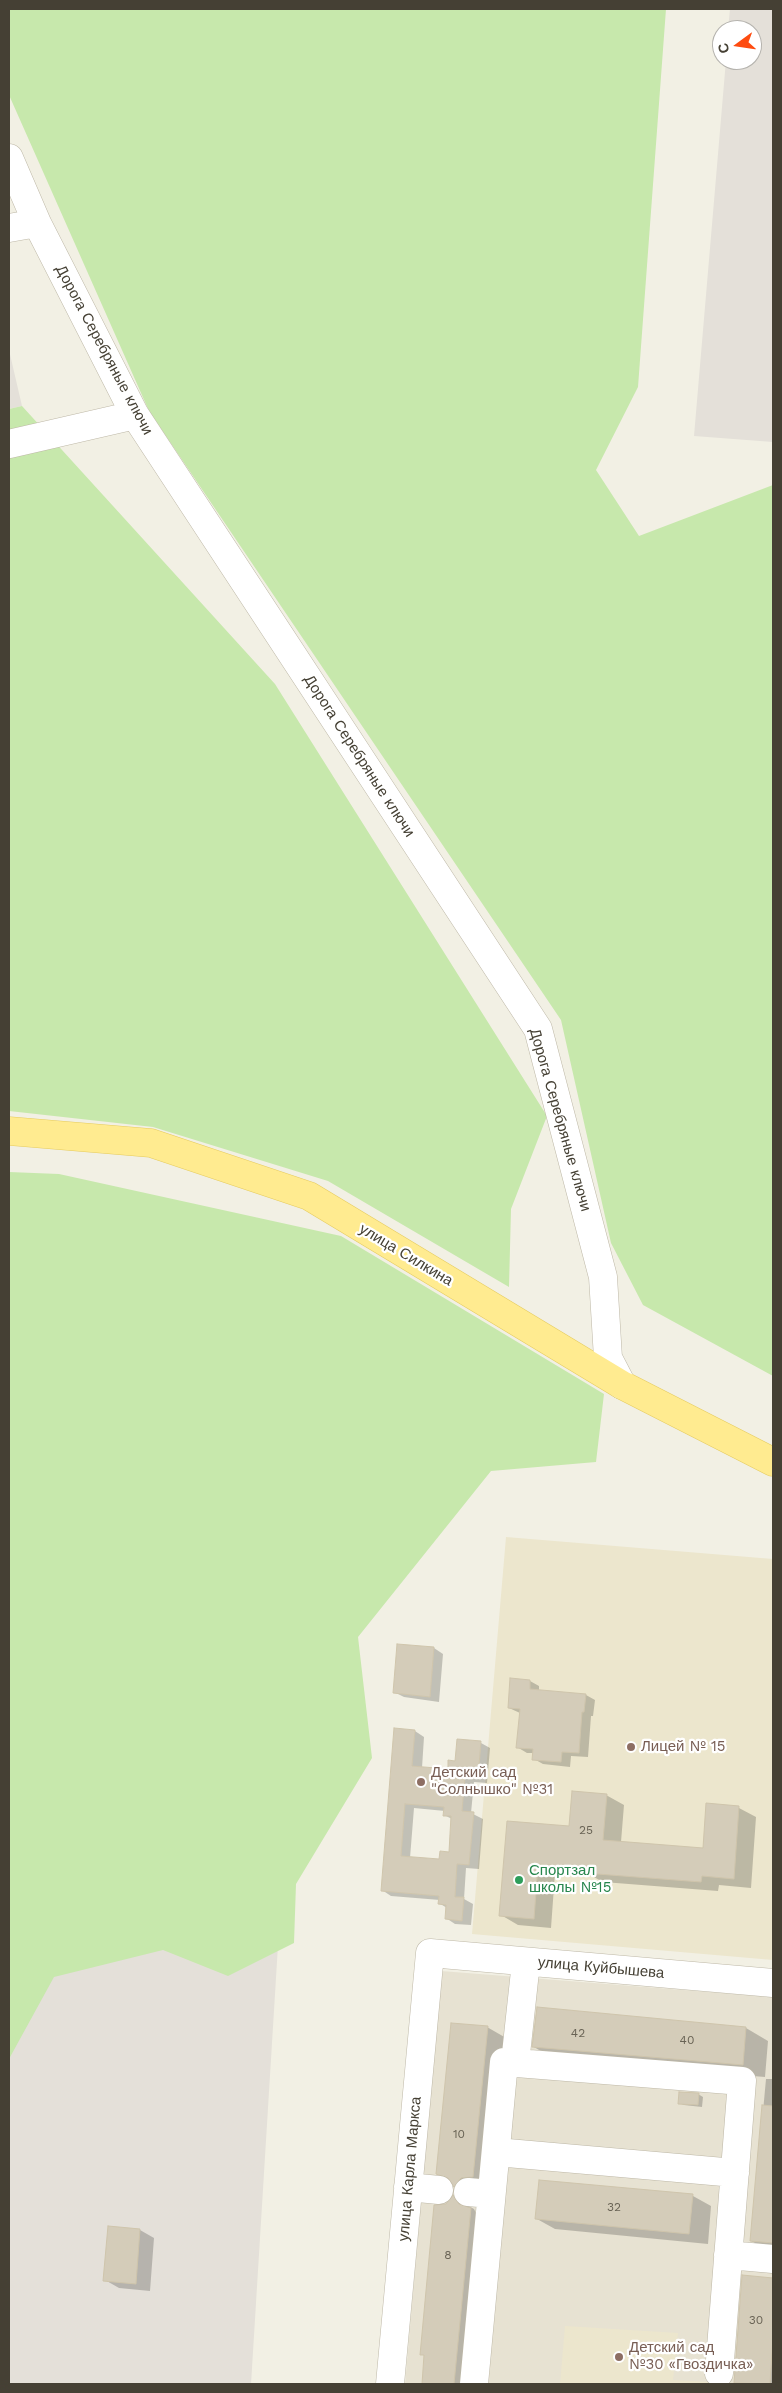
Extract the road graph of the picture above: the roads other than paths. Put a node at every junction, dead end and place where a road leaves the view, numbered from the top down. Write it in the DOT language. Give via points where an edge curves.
graph roads {
  1 [pos="9,158"];
  2 [pos="37,223"];
  3 [pos="9,228"];
  4 [pos="135,415"];
  5 [pos="9,444"];
  6 [pos="9,1131"];
  7 [pos="622,1385"];
  8 [pos="773,1462"];
  9 [pos="430,1953"];
  10 [pos="526,1962"];
  11 [pos="773,1983"];
  12 [pos="515,2063"];
  13 [pos="496,2152"];
  14 [pos="735,2172"];
  15 [pos="408,2187"];
  16 [pos="439,2190"];
  17 [pos="728,2255"];
  18 [pos="773,2259"];
  19 [pos="719,2373"];
  20 [pos="390,2384"];
  21 [pos="474,2384"];
  1 -- 2 [label="street, Дорога Серебряные ключи"];
  2 -- 3 [label="street"];
  2 -- 4 [label="street, Дорога Серебряные ключи"];
  4 -- 5 [label="street"];
  4 -- 7 [label="street, Дорога Серебряные ключи" via="538,1029 603,1276 608,1358"];
  6 -- 7 [label="main road, улица Силкина" via="151,1143 309,1196"];
  7 -- 8 [label="main road, улица Силкина"];
  9 -- 10 [label="street, улица Куйбышева"];
  9 -- 15 [label="street, улица Карла Маркса"];
  10 -- 11 [label="street, улица Куйбышева"];
  10 -- 12 [label="street"];
  12 -- 13 [label="street" via="504,2062"];
  12 -- 14 [label="street" via="742,2081"];
  13 -- 14 [label="street"];
  13 -- 21 [label="street" via="480,2193"];
  14 -- 17 [label="street"];
  15 -- 16 [label="street"];
  15 -- 20 [label="street, улица Карла Маркса"];
  17 -- 18 [label="street"];
  17 -- 19 [label="street"];
}
